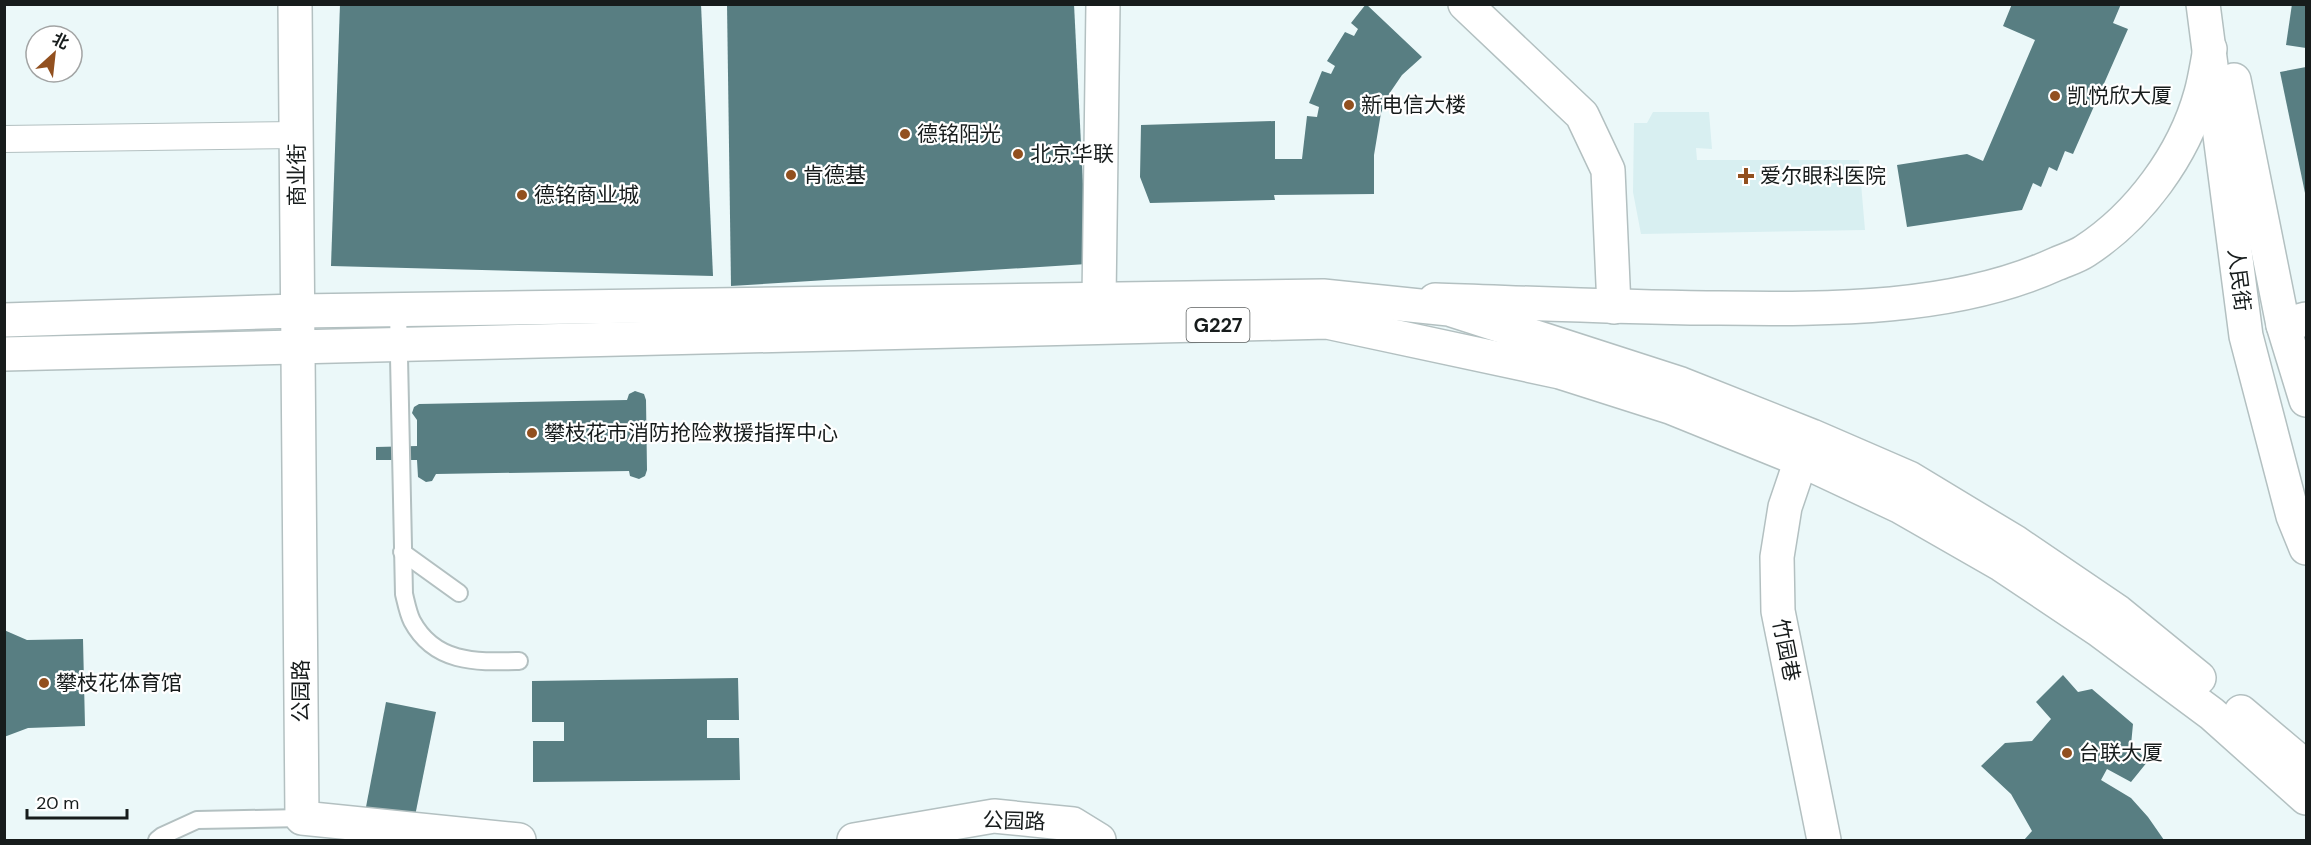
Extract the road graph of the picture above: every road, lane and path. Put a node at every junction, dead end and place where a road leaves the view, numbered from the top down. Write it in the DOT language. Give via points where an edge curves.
graph roads {
  1 [pos="295,4"];
  2 [pos="1103,4"];
  3 [pos="1464,4"];
  4 [pos="2203,4"];
  5 [pos="2220,4"];
  6 [pos="2210,49"];
  7 [pos="297,135"];
  8 [pos="4,139"];
  9 [pos="1323,296"];
  10 [pos="1100,299"];
  11 [pos="1614,307"];
  12 [pos="398,310"];
  13 [pos="298,311"];
  14 [pos="4,320"];
  15 [pos="2295,322"];
  16 [pos="399,345"];
  17 [pos="299,346"];
  18 [pos="4,354"];
  19 [pos="2307,400"];
  20 [pos="1801,460"];
  21 [pos="2307,548"];
  22 [pos="402,552"];
  23 [pos="459,593"];
  24 [pos="519,661"];
  25 [pos="2212,714"];
  26 [pos="2302,756"];
  27 [pos="2307,798"];
  28 [pos="302,818"];
  29 [pos="157,840"];
  30 [pos="519,840"];
  31 [pos="854,840"];
  32 [pos="1099,840"];
  33 [pos="1824,840"];
  1 -- 7 [label="main road, 商业街"];
  2 -- 10 [label="main road"];
  3 -- 11 [label="main road" via="1582,115 1608,170"];
  4 -- 6 [label="main road, 人民街"];
  5 -- 15 [label="main road, 人民街"];
  6 -- 11 [label="main road" via="2201,93 2172,163 2122,221 2084,252 2028,277 1911,302 1791,309"];
  6 -- 21 [label="main road, 人民街" via="2246,336 2293,516"];
  7 -- 8 [label="street"];
  7 -- 13 [label="main road, 商业街"];
  9 -- 10 [label="main road, G227"];
  9 -- 11 [label="main road"];
  9 -- 26 [label="main road, G227" via="1449,309 1566,345 1681,384 1909,478 2015,542 2118,612"];
  10 -- 12 [label="main road, G227"];
  12 -- 13 [label="main road, G227"];
  12 -- 16 [label="lane"];
  13 -- 14 [label="main road, G227"];
  13 -- 17 [label="main road, 商业街"];
  15 -- 19 [label="main road, 人民街"];
  16 -- 17 [label="main road, G227"];
  16 -- 20 [label="main road, G227" via="1327,322 1560,372 1670,407"];
  16 -- 22 [label="lane"];
  17 -- 18 [label="main road, G227"];
  17 -- 28 [label="main road, 公园路"];
  20 -- 25 [label="main road, G227" via="1899,506 2002,565 2099,630"];
  20 -- 33 [label="main road, 竹园巷" via="1785,507 1780,537 1778,611"];
  22 -- 23 [label="lane"];
  22 -- 24 [label="lane" via="404,594 411,620 428,642 451,656 475,662"];
  25 -- 26 [label="main road"];
  25 -- 27 [label="main road, G227"];
  28 -- 29 [label="lane" via="197,820"];
  28 -- 30 [label="main road"];
  31 -- 32 [label="main road, 公园路" via="994,816 1073,824"];
}
